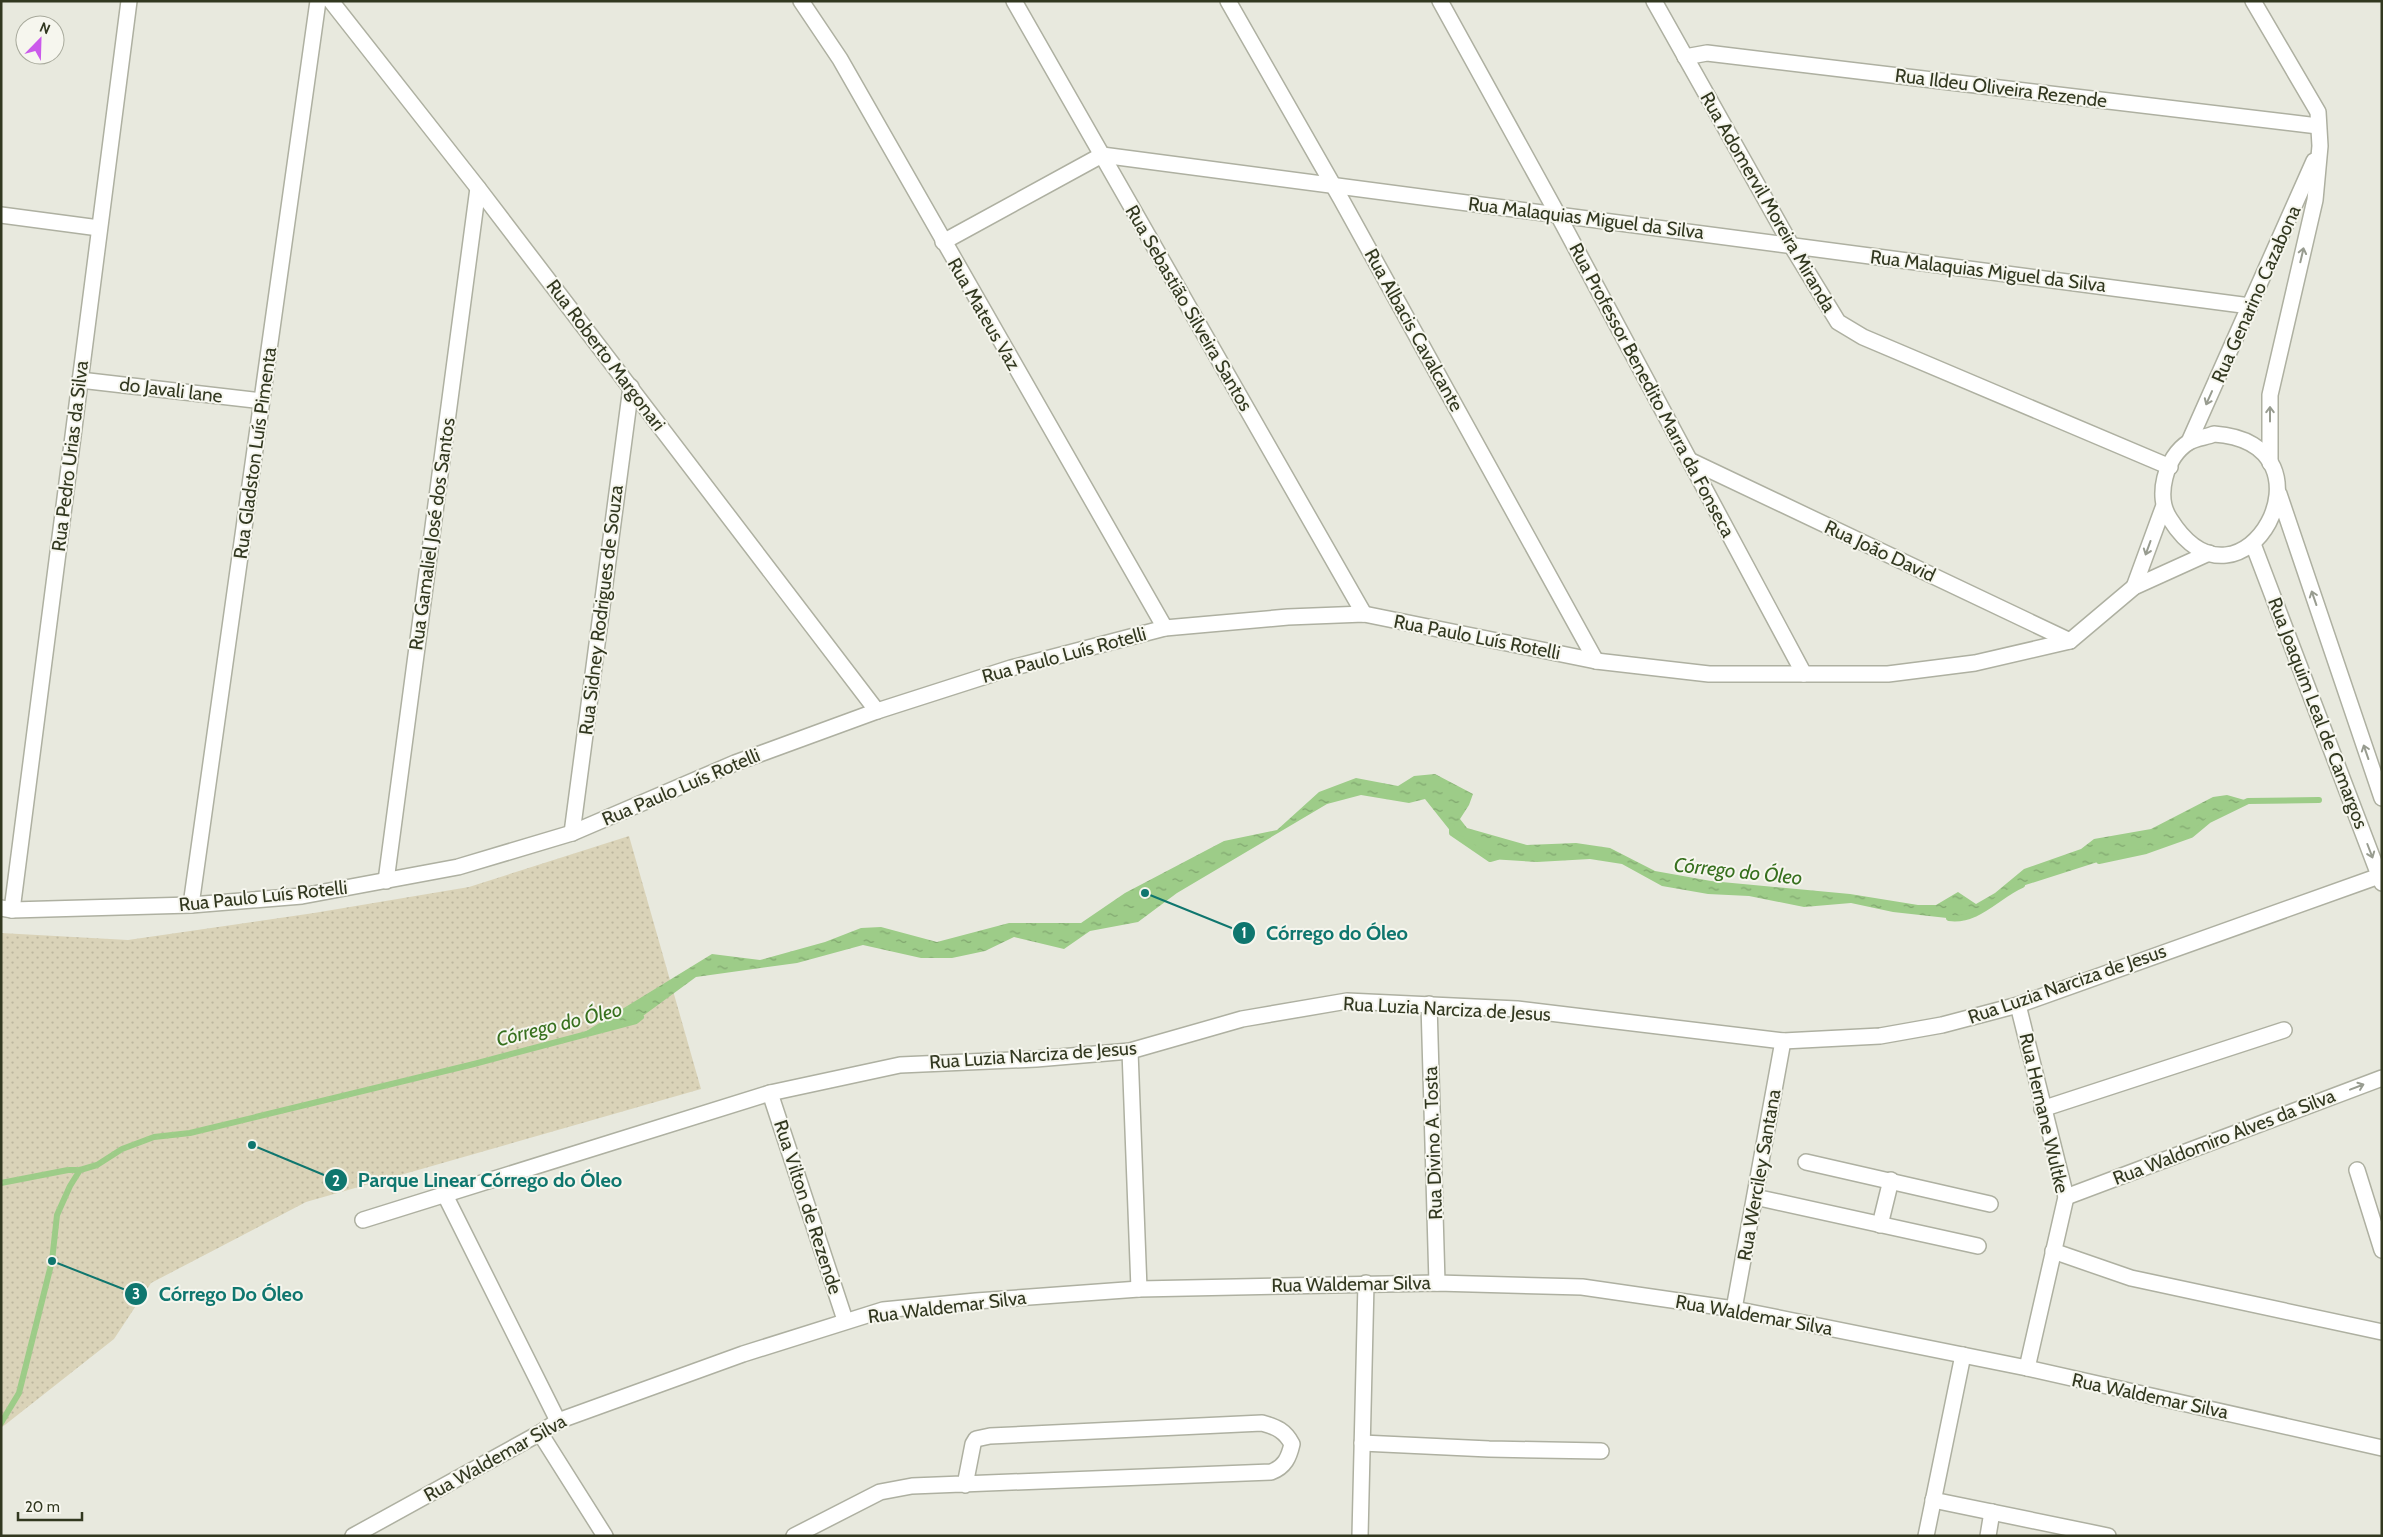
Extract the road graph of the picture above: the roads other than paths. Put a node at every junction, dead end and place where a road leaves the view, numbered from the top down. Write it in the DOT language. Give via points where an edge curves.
graph roads {
  1 [pos="129,1"];
  2 [pos="801,1"];
  3 [pos="1014,1"];
  4 [pos="1228,1"];
  5 [pos="1440,1"];
  6 [pos="1654,1"];
  7 [pos="2253,1"];
  8 [pos="330,2"];
  9 [pos="1685,57"];
  10 [pos="2318,126"];
  11 [pos="2320,146"];
  12 [pos="1102,155"];
  13 [pos="1334,185"];
  14 [pos="478,188"];
  15 [pos="1,215"];
  16 [pos="1558,215"];
  17 [pos="99,228"];
  18 [pos="943,242"];
  19 [pos="1791,245"];
  20 [pos="2250,306"];
  21 [pos="80,380"];
  22 [pos="631,387"];
  23 [pos="262,401"];
  24 [pos="2189,442"];
  25 [pos="1691,461"];
  26 [pos="2270,463"];
  27 [pos="2170,467"];
  28 [pos="2279,494"];
  29 [pos="2163,508"];
  30 [pos="2253,544"];
  31 [pos="2209,553"];
  32 [pos="2134,587"];
  33 [pos="1364,614"];
  34 [pos="1165,628"];
  35 [pos="2070,641"];
  36 [pos="1596,661"];
  37 [pos="1804,674"];
  38 [pos="877,711"];
  39 [pos="2382,798"];
  40 [pos="572,833"];
  41 [pos="2381,878"];
  42 [pos="386,881"];
  43 [pos="191,904"];
  44 [pos="7,909"];
  45 [pos="1429,1004"];
  46 [pos="2018,1005"];
  47 [pos="2284,1030"];
  48 [pos="1783,1041"];
  49 [pos="1130,1051"];
  50 [pos="2382,1078"];
  51 [pos="770,1093"];
  52 [pos="2042,1109"];
  53 [pos="1806,1162"];
  54 [pos="2357,1170"];
  55 [pos="1891,1180"];
  56 [pos="444,1193"];
  57 [pos="1755,1197"];
  58 [pos="2066,1197"];
  59 [pos="1990,1204"];
  60 [pos="362,1220"];
  61 [pos="1880,1225"];
  62 [pos="1978,1246"];
  63 [pos="2382,1250"];
  64 [pos="2053,1251"];
  65 [pos="1366,1283"];
  66 [pos="1437,1283"];
  67 [pos="1139,1288"];
  68 [pos="1734,1309"];
  69 [pos="845,1320"];
  70 [pos="2382,1332"];
  71 [pos="1963,1355"];
  72 [pos="2027,1368"];
  73 [pos="558,1421"];
  74 [pos="540,1433"];
  75 [pos="1362,1443"];
  76 [pos="2382,1448"];
  77 [pos="1601,1451"];
  78 [pos="965,1485"];
  79 [pos="1933,1500"];
  80 [pos="1992,1512"];
  81 [pos="353,1536"];
  82 [pos="606,1536"];
  83 [pos="794,1536"];
  84 [pos="1360,1536"];
  85 [pos="1926,1536"];
  86 [pos="1988,1536"];
  87 [pos="2108,1536"];
  1 -- 17 [label="street, Rua Pedro Urias da Silva"];
  2 -- 18 [label="street, Rua Mateus Vaz" via="840,59"];
  3 -- 12 [label="street, Rua Sebastião Silveira Santos"];
  4 -- 13 [label="street, Rua Albacis Cavalcante"];
  5 -- 16 [label="street, Rua Professor Benedito Marra da Fonseca"];
  6 -- 9 [label="street, Rua Adomervil Moreira Miranda"];
  7 -- 10 [label="street, Rua Genarino Cazabona" via="2318,112"];
  8 -- 14 [label="street, Rua Roberto Margonari"];
  8 -- 23 [label="street, Rua Gladston Luís Pimenta"];
  9 -- 10 [label="street, Rua Ildeu Oliveira Rezende" via="1707,53"];
  9 -- 19 [label="street, Rua Adomervil Moreira Miranda"];
  10 -- 11 [label="street, Rua Genarino Cazabona"];
  11 -- 20 [label="street, Rua Genarino Cazabona"];
  26 -- 11 [label="street, Rua Genarino Cazabona, one-way" via="2270,395 2315,200"];
  12 -- 13 [label="street, Rua Malaquias Miguel da Silva"];
  12 -- 18 [label="street"];
  12 -- 33 [label="street, Rua Sebastião Silveira Santos"];
  13 -- 16 [label="street, Rua Malaquias Miguel da Silva"];
  13 -- 36 [label="street, Rua Albacis Cavalcante"];
  14 -- 22 [label="street, Rua Roberto Margonari"];
  14 -- 42 [label="street, Rua Gamaliel José dos Santos"];
  15 -- 17 [label="street"];
  16 -- 19 [label="street, Rua Malaquias Miguel da Silva"];
  16 -- 25 [label="street, Rua Professor Benedito Marra da Fonseca"];
  17 -- 21 [label="street, Rua Pedro Urias da Silva"];
  18 -- 34 [label="street, Rua Mateus Vaz"];
  19 -- 20 [label="street, Rua Malaquias Miguel da Silva"];
  19 -- 27 [label="street, Rua Adomervil Moreira Miranda" via="1838,322 1863,337"];
  20 -- 24 [label="street, Rua Genarino Cazabona, one-way"];
  21 -- 23 [label="street, do Javali lane"];
  21 -- 44 [label="street, Rua Pedro Urias da Silva"];
  22 -- 38 [label="street, Rua Roberto Margonari"];
  22 -- 40 [label="street, Rua Sidney Rodrigues de Souza"];
  23 -- 43 [label="street, Rua Gladston Luís Pimenta"];
  24 -- 26 [label="street" via="2214,434 2234,435 2260,450"];
  24 -- 27 [label="street"];
  25 -- 35 [label="street, Rua João David"];
  25 -- 37 [label="street, Rua Professor Benedito Marra da Fonseca"];
  26 -- 28 [label="street"];
  27 -- 29 [label="street" via="2162,492"];
  28 -- 30 [label="street" via="2271,521"];
  39 -- 28 [label="street, Rua Joaquim Leal de Camargos, one-way"];
  29 -- 31 [label="street" via="2183,536"];
  29 -- 32 [label="street, Rua Paulo Luís Rotelli, one-way"];
  30 -- 31 [label="street" via="2234,554"];
  30 -- 41 [label="street, Rua Joaquim Leal de Camargos, one-way"];
  31 -- 32 [label="street, Rua Paulo Luís Rotelli"];
  32 -- 35 [label="street, Rua Paulo Luís Rotelli"];
  33 -- 34 [label="street, Rua Paulo Luís Rotelli"];
  33 -- 36 [label="street, Rua Paulo Luís Rotelli"];
  34 -- 38 [label="street, Rua Paulo Luís Rotelli" via="1011,668"];
  35 -- 37 [label="street, Rua Paulo Luís Rotelli" via="1975,663 1898,673"];
  36 -- 37 [label="street, Rua Paulo Luís Rotelli" via="1709,674"];
  38 -- 40 [label="street, Rua Paulo Luís Rotelli" via="735,763"];
  40 -- 42 [label="street, Rua Paulo Luís Rotelli" via="458,867"];
  41 -- 46 [label="street, Rua Luzia Narciza de Jesus"];
  42 -- 43 [label="street, Rua Paulo Luís Rotelli" via="302,896"];
  43 -- 44 [label="street, Rua Paulo Luís Rotelli"];
  45 -- 48 [label="street, Rua Luzia Narciza de Jesus" via="1518,1009"];
  45 -- 49 [label="street, Rua Luzia Narciza de Jesus" via="1347,1001 1242,1019"];
  45 -- 66 [label="street, Rua Divino A. Tosta"];
  46 -- 48 [label="street, Rua Luzia Narciza de Jesus" via="1942,1025 1880,1036"];
  46 -- 52 [label="street, Rua Hernane Wultke"];
  47 -- 52 [label="street"];
  48 -- 57 [label="street, Rua Werciley Santana"];
  49 -- 51 [label="street, Rua Luzia Narciza de Jesus" via="900,1065"];
  49 -- 67 [label="street"];
  58 -- 50 [label="street, Rua Waldomiro Alves da Silva, one-way"];
  51 -- 56 [label="street, Rua Luzia Narciza de Jesus"];
  51 -- 69 [label="street, Rua Vilton de Rezende"];
  52 -- 58 [label="street, Rua Hernane Wultke"];
  53 -- 55 [label="street"];
  54 -- 63 [label="street"];
  55 -- 59 [label="street"];
  55 -- 61 [label="street"];
  56 -- 60 [label="street, Rua Luzia Narciza de Jesus"];
  56 -- 73 [label="street"];
  57 -- 61 [label="street"];
  57 -- 68 [label="street, Rua Werciley Santana"];
  58 -- 64 [label="street, Rua Hernane Wultke"];
  61 -- 62 [label="street"];
  64 -- 70 [label="street" via="2131,1278"];
  64 -- 72 [label="street, Rua Hernane Wultke"];
  65 -- 66 [label="street, Rua Waldemar Silva"];
  65 -- 67 [label="street, Rua Waldemar Silva"];
  65 -- 75 [label="street"];
  66 -- 68 [label="street, Rua Waldemar Silva" via="1582,1287"];
  67 -- 69 [label="street, Rua Waldemar Silva" via="883,1310"];
  68 -- 71 [label="street, Rua Waldemar Silva"];
  69 -- 73 [label="street, Rua Waldemar Silva"];
  71 -- 72 [label="street, Rua Waldemar Silva"];
  71 -- 79 [label="street"];
  72 -- 76 [label="street, Rua Waldemar Silva"];
  73 -- 74 [label="street, Rua Waldemar Silva"];
  74 -- 81 [label="street, Rua Waldemar Silva"];
  74 -- 82 [label="street"];
  75 -- 77 [label="street"];
  75 -- 84 [label="street"];
  78 -- 78 [label="street" via="1271,1472 1279,1469 1289,1457 1292,1444 1286,1433 1262,1422 990,1436 973,1444"];
  78 -- 83 [label="street" via="912,1486 880,1492"];
  79 -- 80 [label="street"];
  79 -- 85 [label="street"];
  80 -- 86 [label="street"];
  80 -- 87 [label="street"];
}
